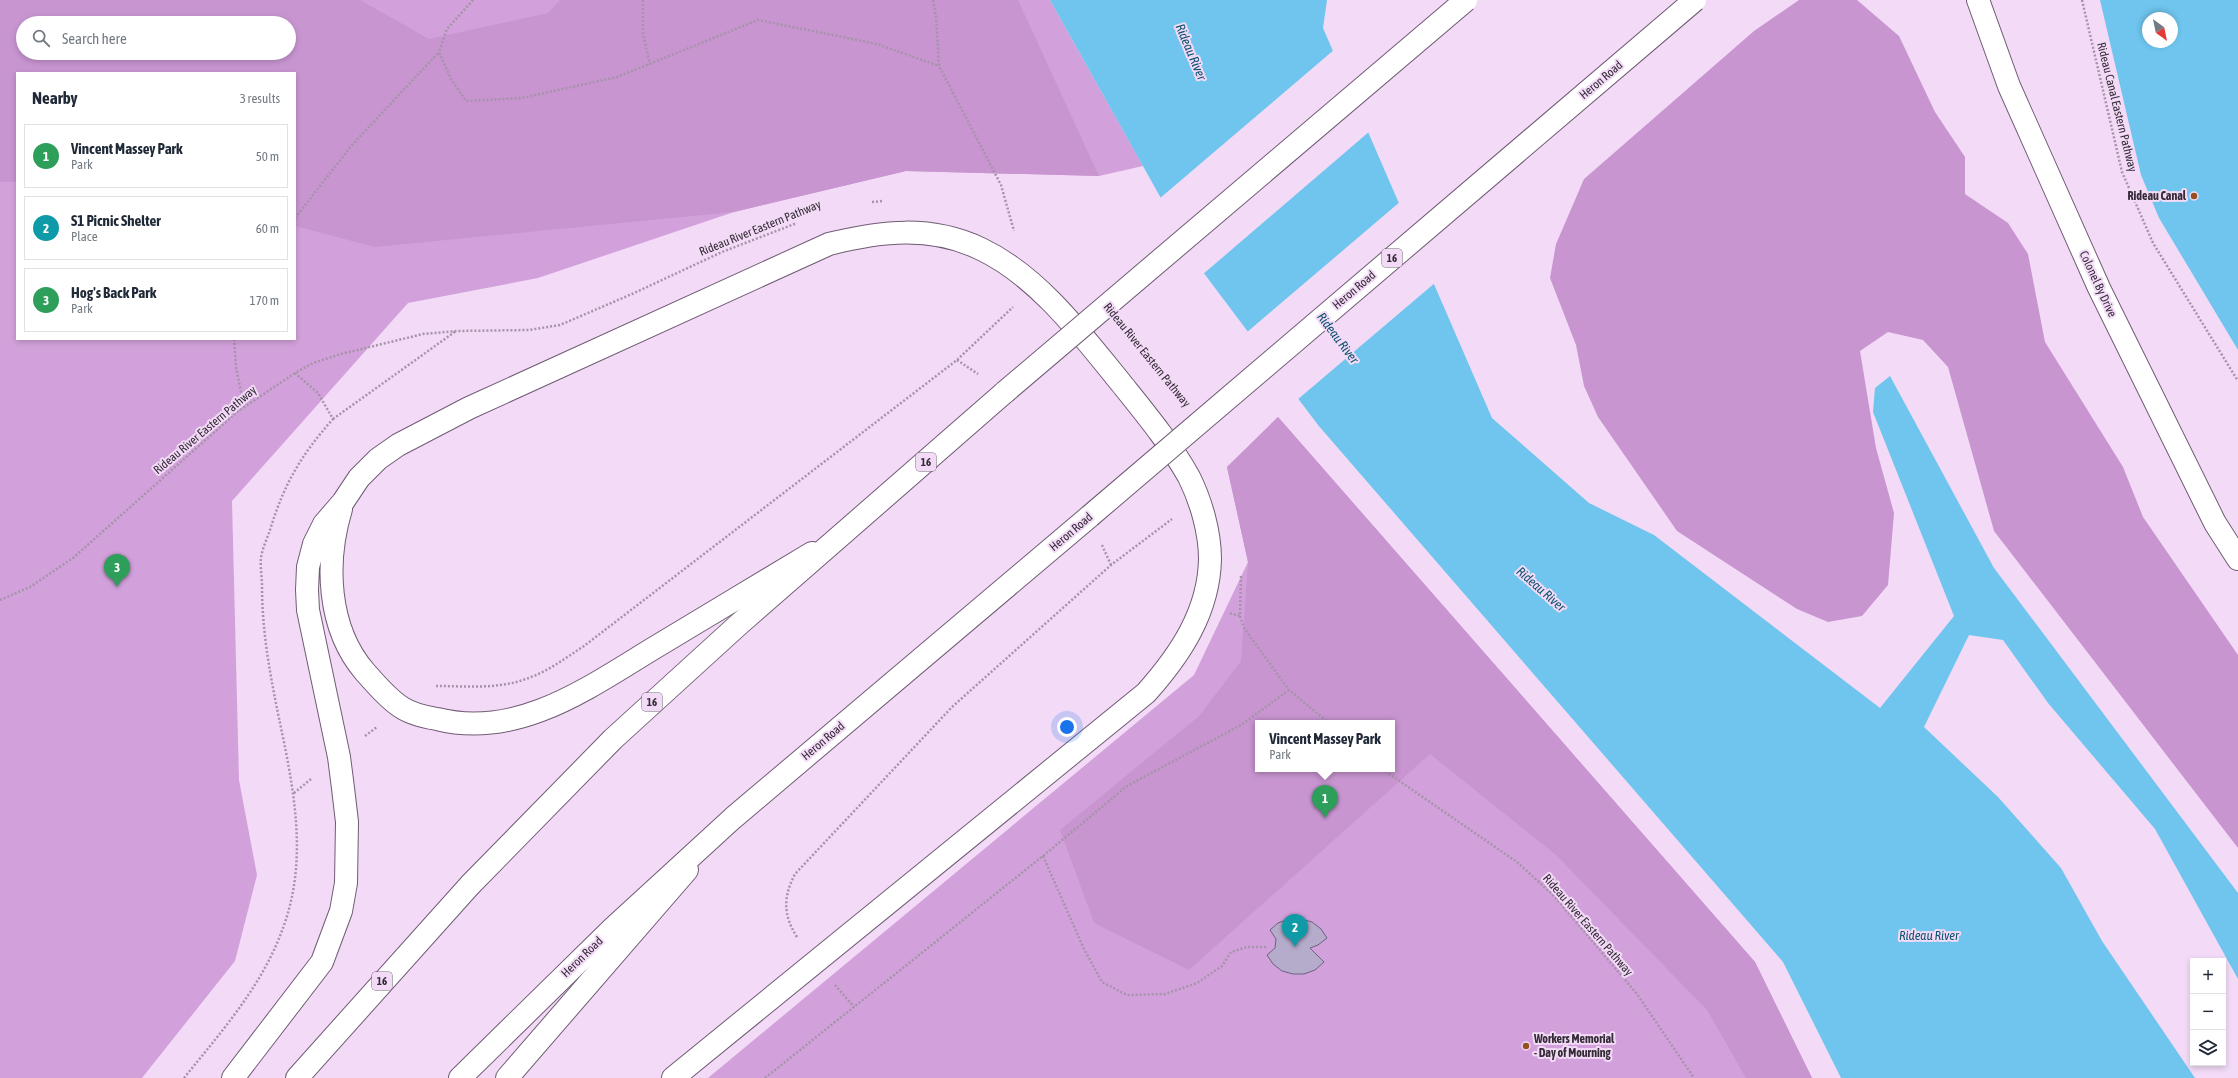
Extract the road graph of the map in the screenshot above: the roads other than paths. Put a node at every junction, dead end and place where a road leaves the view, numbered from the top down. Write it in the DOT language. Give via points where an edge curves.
graph roads {
  1 [pos="1466,0"];
  2 [pos="1695,0"];
  3 [pos="1978,0"];
  4 [pos="343,502"];
  5 [pos="847,532"];
  6 [pos="2238,559"];
  7 [pos="733,818"];
  8 [pos="233,1078"];
  9 [pos="296,1078"];
  10 [pos="460,1078"];
  11 [pos="507,1078"];
  12 [pos="673,1078"];
  1 -- 5 [label="main road, 16, bridge" via="1005,392"];
  2 -- 7 [label="main road, Heron Road / 16, bridge"];
  3 -- 6 [label="main road, Colonel By Drive" via="2009,86 2099,288 2212,516"];
  4 -- 5 [label="main road" via="336,527 331,579 336,610 345,639 358,664 381,690 402,708 454,724 506,722 558,704"];
  4 -- 8 [label="main road" via="324,524 314,544 308,567 307,590 308,610 339,757 347,822 348,854 341,911 322,962"];
  4 -- 12 [label="main road" via="378,459 428,428 476,404 829,244 864,235 895,232 924,233 953,239 981,249 1006,263 1035,286 1077,330 1149,418 1177,457 1198,500 1210,558 1208,583 1200,612 1168,668 1146,693 1119,717"];
  5 -- 9 [label="main road, 16" via="737,626 597,754 470,885"];
  7 -- 10 [label="main road, Heron Road / 16" via="613,928"];
  7 -- 11 [label="main road"];
}
